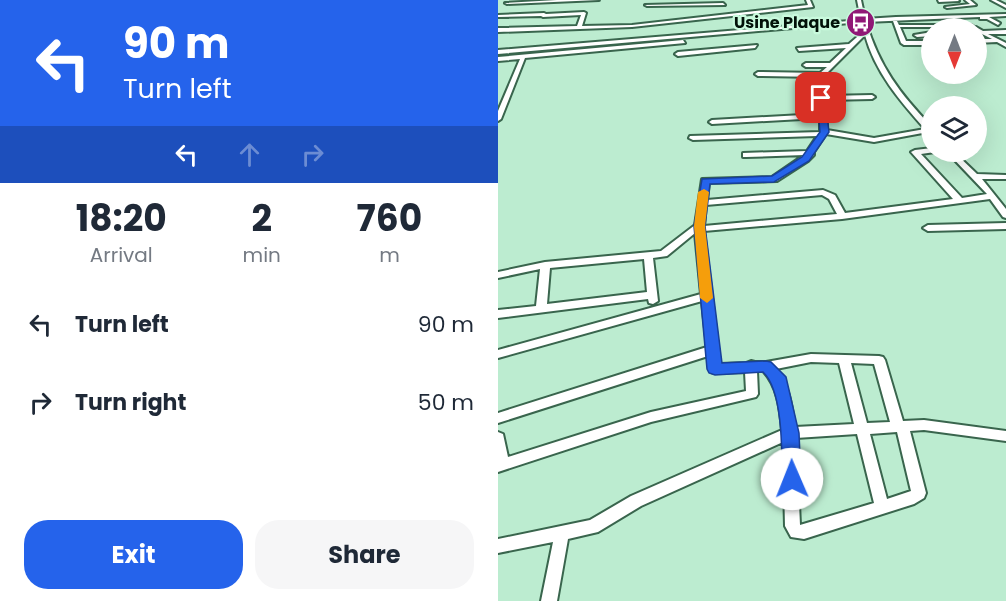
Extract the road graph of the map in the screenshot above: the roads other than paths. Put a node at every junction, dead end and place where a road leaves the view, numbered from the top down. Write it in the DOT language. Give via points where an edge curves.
graph roads {
  1 [pos="514,0"];
  2 [pos="597,0"];
  3 [pos="808,0"];
  4 [pos="858,0"];
  5 [pos="993,0"];
  6 [pos="560,1"];
  7 [pos="939,1"];
  8 [pos="968,1"];
  9 [pos="648,2"];
  10 [pos="723,2"];
  11 [pos="506,4"];
  12 [pos="700,5"];
  13 [pos="498,6"];
  14 [pos="947,7"];
  15 [pos="1006,7"];
  16 [pos="544,14"];
  17 [pos="558,15"];
  18 [pos="1006,15"];
  19 [pos="498,16"];
  20 [pos="506,16"];
  21 [pos="956,17"];
  22 [pos="644,18"];
  23 [pos="723,18"];
  24 [pos="695,19"];
  25 [pos="896,24"];
  26 [pos="998,24"];
  27 [pos="863,26"];
  28 [pos="921,26"];
  29 [pos="499,27"];
  30 [pos="550,28"];
  31 [pos="583,28"];
  32 [pos="987,31"];
  33 [pos="1006,32"];
  34 [pos="916,35"];
  35 [pos="921,35"];
  36 [pos="987,35"];
  37 [pos="987,41"];
  38 [pos="998,41"];
  39 [pos="921,43"];
  40 [pos="1006,43"];
  41 [pos="584,44"];
  42 [pos="755,46"];
  43 [pos="851,46"];
  44 [pos="819,48"];
  45 [pos="798,49"];
  46 [pos="498,52"];
  47 [pos="678,54"];
  48 [pos="523,57"];
  49 [pos="816,58"];
  50 [pos="498,59"];
  51 [pos="767,64"];
  52 [pos="806,65"];
  53 [pos="832,65"];
  54 [pos="822,75"];
  55 [pos="872,97"];
  56 [pos="821,98"];
  57 [pos="822,116"];
  58 [pos="498,119"];
  59 [pos="760,119"];
  60 [pos="921,120"];
  61 [pos="712,122"];
  62 [pos="824,133"];
  63 [pos="921,133"];
  64 [pos="693,138"];
  65 [pos="748,139"];
  66 [pos="811,153"];
  67 [pos="746,155"];
  68 [pos="924,162"];
  69 [pos="960,162"];
  70 [pos="975,176"];
  71 [pos="1006,177"];
  72 [pos="774,179"];
  73 [pos="780,196"];
  74 [pos="998,200"];
  75 [pos="960,201"];
  76 [pos="702,203"];
  77 [pos="1006,215"];
  78 [pos="842,216"];
  79 [pos="1006,226"];
  80 [pos="700,227"];
  81 [pos="928,228"];
  82 [pos="648,255"];
  83 [pos="545,265"];
  84 [pos="498,275"];
  85 [pos="652,295"];
  86 [pos="706,296"];
  87 [pos="541,309"];
  88 [pos="654,311"];
  89 [pos="498,314"];
  90 [pos="712,350"];
  91 [pos="498,354"];
  92 [pos="844,358"];
  93 [pos="751,365"];
  94 [pos="766,366"];
  95 [pos="498,418"];
  96 [pos="900,426"];
  97 [pos="862,428"];
  98 [pos="790,433"];
  99 [pos="1006,436"];
  100 [pos="498,438"];
  101 [pos="500,465"];
  102 [pos="882,507"];
  103 [pos="562,533"];
  104 [pos="498,546"];
  105 [pos="549,601"];
  1 -- 11 [label="street"];
  2 -- 6 [label="street"];
  3 -- 23 [label="street" via="812,6 808,8"];
  4 -- 27 [label="street"];
  5 -- 15 [label="street"];
  6 -- 11 [label="street"];
  6 -- 16 [label="street"];
  7 -- 8 [label="street"];
  8 -- 14 [label="street" via="975,5"];
  9 -- 12 [label="street"];
  9 -- 22 [label="street"];
  10 -- 12 [label="street"];
  10 -- 23 [label="street"];
  11 -- 13 [label="street"];
  12 -- 24 [label="street"];
  16 -- 17 [label="street"];
  16 -- 20 [label="street"];
  17 -- 30 [label="street"];
  17 -- 31 [label="street" via="584,13"];
  18 -- 21 [label="street"];
  19 -- 20 [label="street"];
  20 -- 29 [label="street"];
  21 -- 25 [label="street"];
  21 -- 26 [label="street" via="987,18"];
  21 -- 27 [label="street"];
  22 -- 24 [label="street"];
  22 -- 31 [label="street"];
  23 -- 24 [label="street"];
  25 -- 27 [label="street"];
  25 -- 28 [label="street"];
  25 -- 39 [label="street" via="904,43"];
  27 -- 41 [label="street"];
  27 -- 43 [label="street"];
  27 -- 48 [label="street"];
  27 -- 60 [label="street" via="883,72"];
  29 -- 30 [label="street"];
  30 -- 31 [label="street"];
  31 -- 41 [label="street"];
  32 -- 33 [label="street"];
  34 -- 35 [label="street"];
  36 -- 38 [label="street"];
  37 -- 38 [label="street"];
  38 -- 40 [label="street"];
  41 -- 46 [label="street"];
  42 -- 47 [label="street"];
  43 -- 44 [label="street"];
  43 -- 53 [label="street"];
  44 -- 45 [label="street"];
  44 -- 49 [label="street"];
  48 -- 50 [label="street"];
  48 -- 58 [label="street"];
  51 -- 54 [label="street" via="758,74"];
  52 -- 53 [label="street"];
  53 -- 54 [label="street"];
  54 -- 56 [label="street"];
  55 -- 56 [label="street"];
  56 -- 57 [label="street"];
  57 -- 59 [label="street"];
  57 -- 62 [label="street"];
  59 -- 61 [label="street"];
  59 -- 65 [label="street"];
  62 -- 63 [label="street" via="874,140"];
  62 -- 65 [label="street"];
  62 -- 66 [label="street"];
  64 -- 65 [label="street"];
  66 -- 67 [label="street"];
  66 -- 72 [label="street"];
  68 -- 75 [label="street"];
  69 -- 70 [label="street"];
  70 -- 71 [label="street"];
  70 -- 74 [label="street"];
  72 -- 73 [label="street"];
  72 -- 76 [label="street" via="705,181"];
  73 -- 76 [label="street"];
  73 -- 78 [label="street" via="828,193"];
  74 -- 75 [label="street"];
  74 -- 77 [label="street"];
  75 -- 78 [label="street"];
  76 -- 80 [label="street"];
  78 -- 80 [label="street"];
  79 -- 81 [label="street"];
  80 -- 82 [label="street" via="664,254"];
  80 -- 86 [label="street"];
  82 -- 83 [label="street"];
  82 -- 85 [label="street"];
  83 -- 84 [label="street"];
  83 -- 87 [label="street"];
  85 -- 87 [label="street"];
  85 -- 88 [label="street"];
  86 -- 88 [label="street"];
  86 -- 90 [label="street"];
  87 -- 89 [label="street"];
  88 -- 91 [label="street"];
  90 -- 93 [label="street" via="715,369"];
  90 -- 95 [label="street"];
  92 -- 94 [label="street" via="811,358"];
  92 -- 96 [label="street" via="879,360"];
  92 -- 97 [label="street"];
  93 -- 94 [label="street"];
  93 -- 101 [label="street" via="752,394 651,417"];
  94 -- 98 [label="street" via="778,377"];
  96 -- 97 [label="street"];
  96 -- 99 [label="street" via="924,424"];
  96 -- 102 [label="street" via="919,493"];
  97 -- 98 [label="street"];
  97 -- 102 [label="street"];
  98 -- 102 [label="street" via="796,532"];
  98 -- 103 [label="street" via="636,501 593,527"];
  100 -- 101 [label="street"];
  103 -- 104 [label="street"];
  103 -- 105 [label="street"];
}
